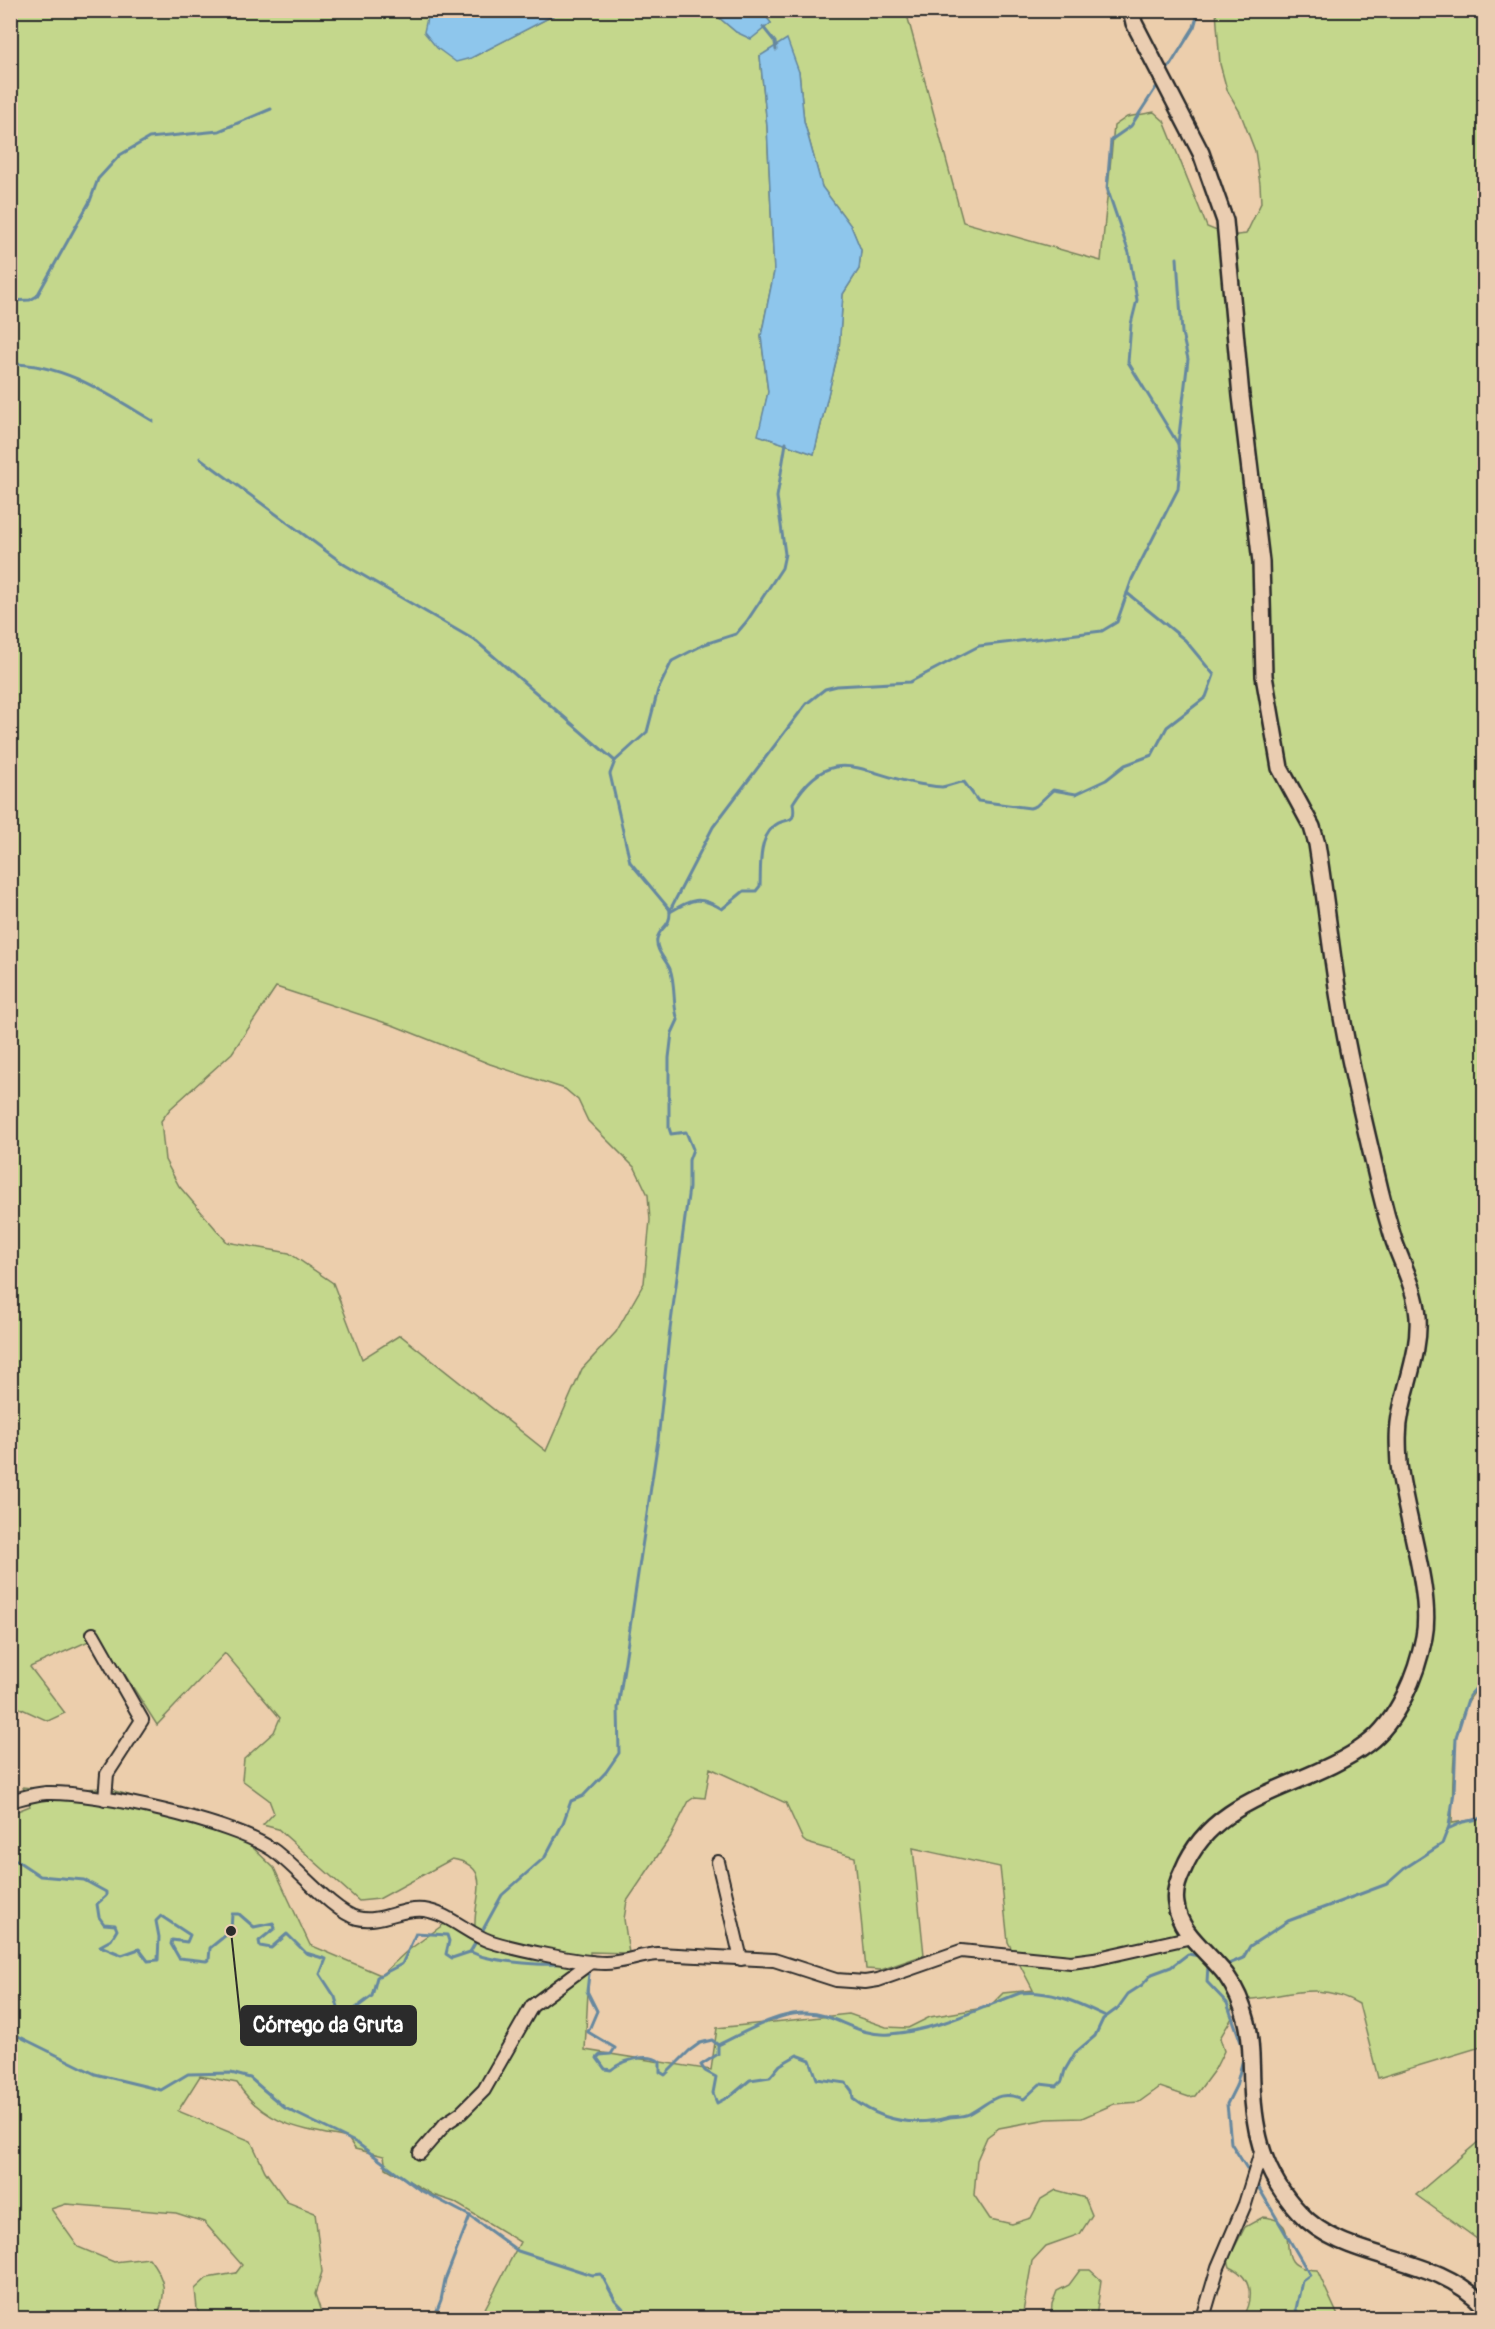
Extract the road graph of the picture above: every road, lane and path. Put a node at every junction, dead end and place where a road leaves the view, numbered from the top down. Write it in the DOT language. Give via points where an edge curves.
graph roads {
  1 [pos="1131,10"];
  2 [pos="93,1634"];
  3 [pos="105,1799"];
  4 [pos="10,1801"];
  5 [pos="718,1862"];
  6 [pos="1192,1937"];
  7 [pos="741,1959"];
  8 [pos="591,1962"];
  9 [pos="1261,2152"];
  10 [pos="420,2153"];
  11 [pos="1485,2306"];
  12 [pos="1203,2319"];
  1 -- 6 [label="street" via="1134,24 1201,153 1225,221 1261,562 1264,676 1275,745 1280,768 1317,844 1347,1046 1381,1195 1418,1313 1414,1364 1398,1438 1426,1617 1418,1660 1396,1709 1367,1744 1250,1801 1207,1832 1189,1855 1178,1881 1175,1904"];
  2 -- 3 [label="street" via="142,1720 107,1774"];
  3 -- 4 [label="street" via="46,1793"];
  3 -- 8 [label="street" via="194,1818 253,1839 284,1858 340,1908 358,1918 383,1918 424,1910 498,1944"];
  5 -- 7 [label="street"];
  6 -- 7 [label="street" via="1071,1962 961,1951 865,1982 836,1980 774,1960"];
  6 -- 9 [label="street" via="1227,1976 1241,2001 1251,2042 1252,2097"];
  7 -- 8 [label="street" via="658,1954"];
  8 -- 10 [label="street" via="532,2006 483,2090 461,2113 446,2122"];
  9 -- 11 [label="street" via="1271,2176 1309,2221 1346,2242 1432,2270 1460,2284"];
  9 -- 12 [label="street"];
}
